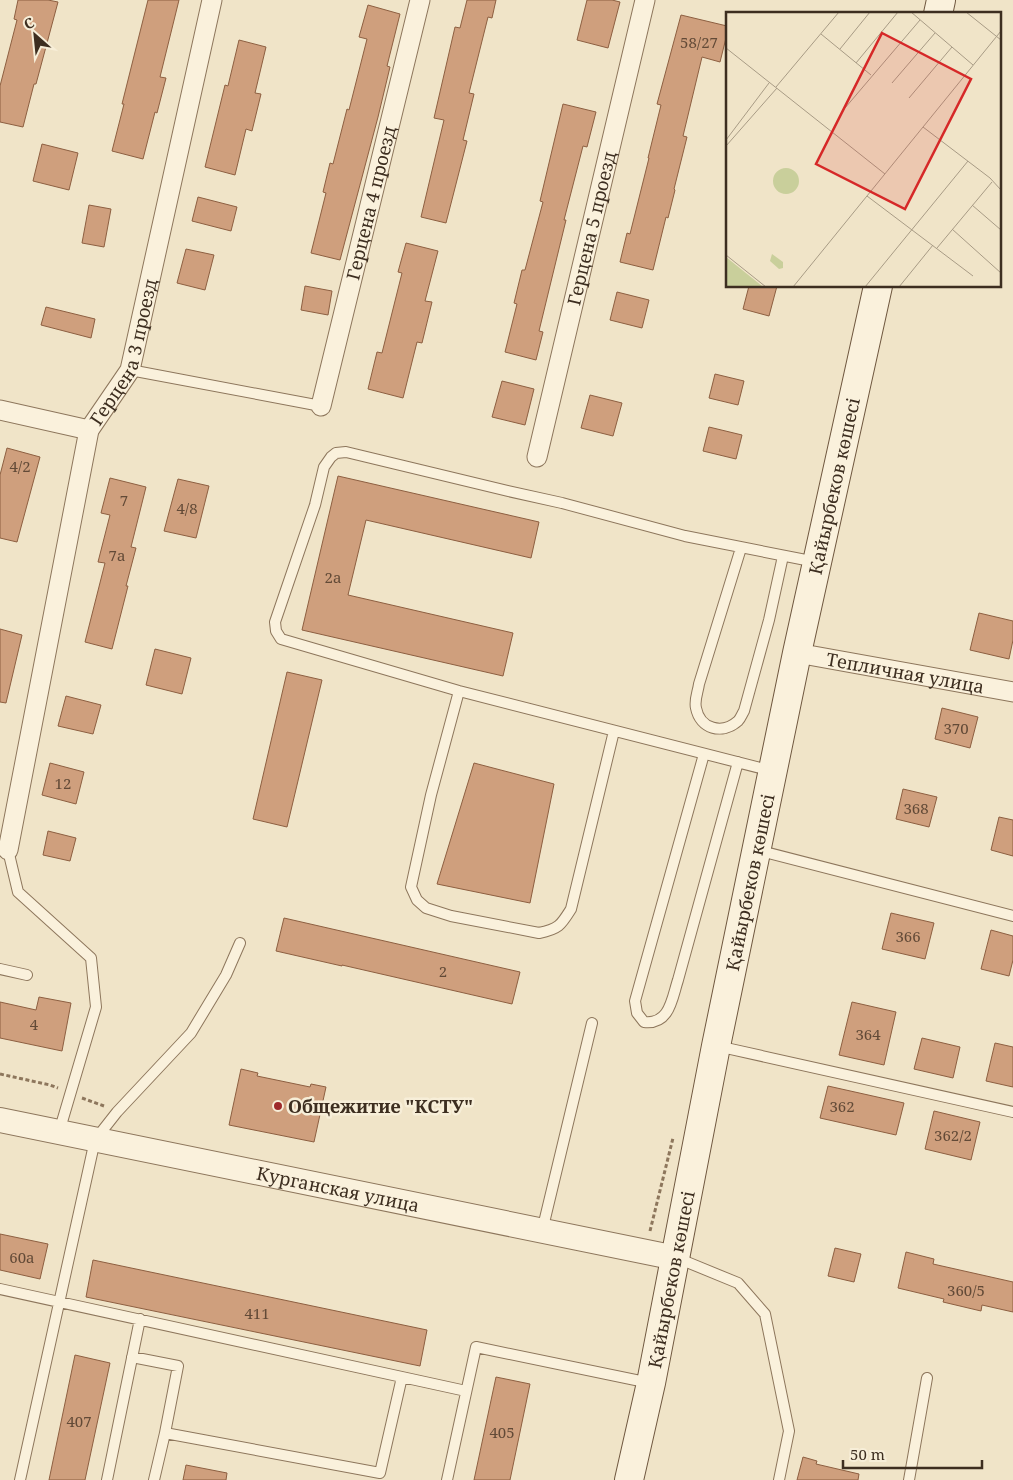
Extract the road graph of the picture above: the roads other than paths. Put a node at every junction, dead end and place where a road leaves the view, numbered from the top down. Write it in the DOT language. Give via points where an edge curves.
graph roads {
  1 [pos="212,0"];
  2 [pos="420,0"];
  3 [pos="644,0"];
  4 [pos="878,288"];
  5 [pos="130,370"];
  6 [pos="321,406"];
  7 [pos="0,410"];
  8 [pos="90,430"];
  9 [pos="537,457"];
  10 [pos="741,548"];
  11 [pos="783,556"];
  12 [pos="817,562"];
  13 [pos="797,653"];
  14 [pos="460,691"];
  15 [pos="1013,692"];
  16 [pos="614,731"];
  17 [pos="704,754"];
  18 [pos="738,762"];
  19 [pos="773,771"];
  20 [pos="4,849"];
  21 [pos="756,850"];
  22 [pos="1013,916"];
  23 [pos="240,943"];
  24 [pos="0,969"];
  25 [pos="27,975"];
  26 [pos="592,1023"];
  27 [pos="716,1046"];
  28 [pos="1013,1112"];
  29 [pos="0,1120"];
  30 [pos="59,1132"];
  31 [pos="95,1140"];
  32 [pos="542,1231"];
  33 [pos="676,1258"];
  34 [pos="0,1289"];
  35 [pos="60,1302"];
  36 [pos="140,1320"];
  37 [pos="132,1357"];
  38 [pos="402,1376"];
  39 [pos="927,1378"];
  40 [pos="651,1383"];
  41 [pos="466,1391"];
  42 [pos="165,1433"];
  43 [pos="20,1480"];
  44 [pos="107,1480"];
  45 [pos="154,1480"];
  46 [pos="447,1480"];
  47 [pos="629,1480"];
  48 [pos="779,1480"];
  49 [pos="909,1480"];
  1 -- 5 [label="street, Герцена 3 проезд"];
  2 -- 6 [label="street, Герцена 4 проезд"];
  3 -- 9 [label="street, Герцена 5 проезд"];
  4 -- 12 [label="main road, Қайырбеков көшесі"];
  5 -- 6 [label="lane"];
  5 -- 8 [label="street, Герцена 3 проезд"];
  7 -- 8 [label="street"];
  8 -- 20 [label="street, Герцена 3 проезд"];
  10 -- 11 [label="lane"];
  10 -- 11 [label="lane" via="696,702 700,718 714,729 731,725 744,711"];
  10 -- 14 [label="lane" via="346,452 336,453 324,467 316,505 276,622 276,631 281,638"];
  11 -- 12 [label="lane"];
  12 -- 13 [label="main road, Қайырбеков көшесі"];
  13 -- 15 [label="street, Тепличная улица"];
  13 -- 19 [label="main road, Қайырбеков көшесі"];
  14 -- 16 [label="lane"];
  14 -- 16 [label="lane" via="431,795 411,887 417,900 426,908 451,916 539,933 562,923 571,909"];
  16 -- 17 [label="lane"];
  17 -- 18 [label="lane"];
  17 -- 18 [label="lane" via="635,1001 637,1013 644,1022 656,1022 667,1013"];
  18 -- 19 [label="lane"];
  19 -- 21 [label="main road, Қайырбеков көшесі"];
  20 -- 30 [label="lane" via="18,892 91,958 96,1007"];
  21 -- 22 [label="lane"];
  21 -- 27 [label="main road, Қайырбеков көшесі"];
  23 -- 31 [label="lane" via="226,975 191,1033"];
  24 -- 25 [label="lane"];
  26 -- 32 [label="lane"];
  27 -- 28 [label="lane"];
  27 -- 33 [label="main road, Қайырбеков көшесі"];
  29 -- 30 [label="street, Курганская улица"];
  30 -- 31 [label="street, Курганская улица"];
  31 -- 32 [label="street, Курганская улица"];
  31 -- 35 [label="lane"];
  32 -- 33 [label="street, Курганская улица"];
  33 -- 40 [label="main road, Қайырбеков көшесі"];
  33 -- 48 [label="lane" via="738,1284 765,1314 789,1431"];
  34 -- 35 [label="lane"];
  35 -- 36 [label="lane"];
  35 -- 43 [label="lane"];
  36 -- 37 [label="lane"];
  36 -- 38 [label="lane"];
  37 -- 42 [label="lane" via="178,1366"];
  37 -- 44 [label="lane"];
  38 -- 41 [label="lane"];
  38 -- 42 [label="lane" via="380,1473"];
  39 -- 49 [label="lane"];
  40 -- 41 [label="lane" via="476,1346"];
  40 -- 47 [label="main road, Қайырбеков көшесі"];
  41 -- 46 [label="lane"];
  42 -- 45 [label="lane"];
}
